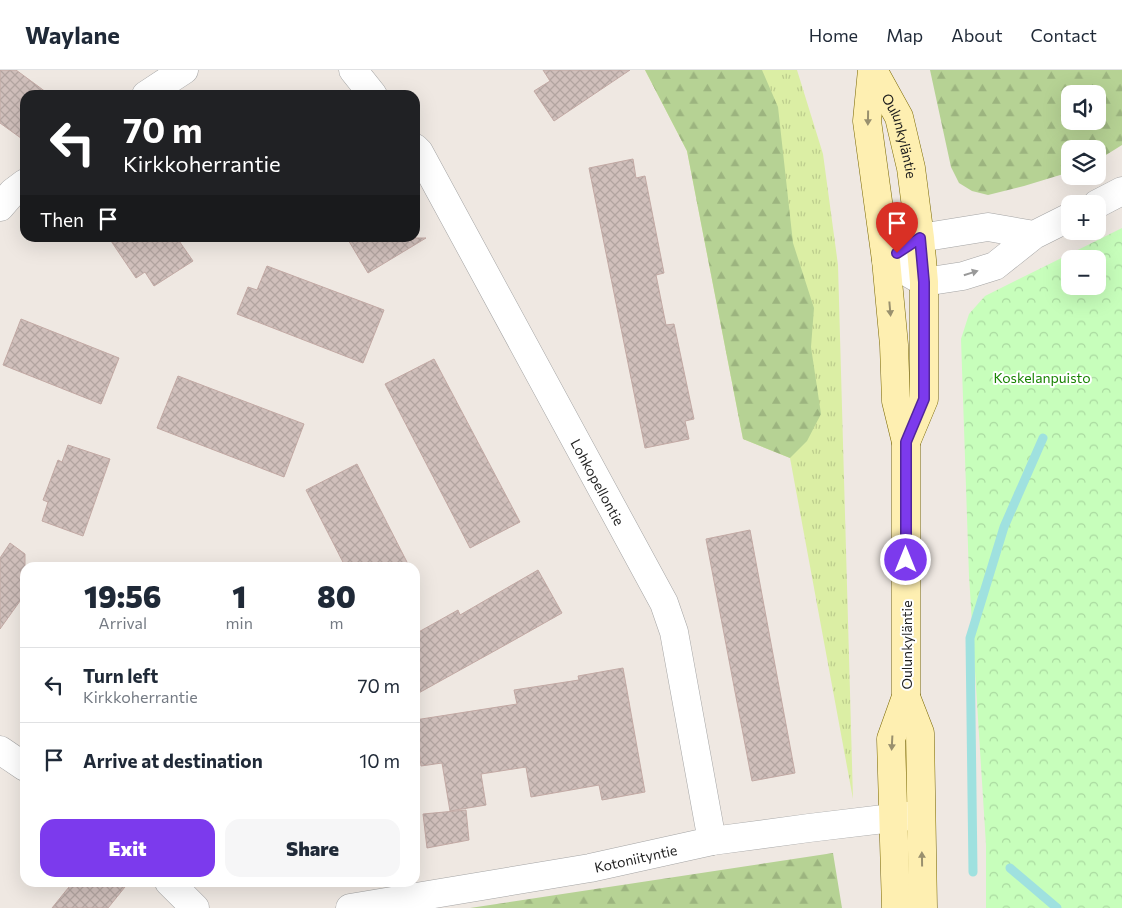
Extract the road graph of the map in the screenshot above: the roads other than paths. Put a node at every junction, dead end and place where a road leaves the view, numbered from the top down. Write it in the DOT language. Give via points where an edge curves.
graph roads {
  1 [pos="184,70"];
  2 [pos="353,70"];
  3 [pos="872,70"];
  4 [pos="154,90"];
  5 [pos="369,90"];
  6 [pos="420,156"];
  7 [pos="20,187"];
  8 [pos="1122,192"];
  9 [pos="1106,200"];
  10 [pos="0,207"];
  11 [pos="1061,222"];
  12 [pos="1034,235"];
  13 [pos="920,238"];
  14 [pos="886,260"];
  15 [pos="924,282"];
  16 [pos="906,442"];
  17 [pos="906,697"];
  18 [pos="0,750"];
  19 [pos="20,764"];
  20 [pos="921,814"];
  21 [pos="893,817"];
  22 [pos="712,841"];
  23 [pos="174,887"];
  24 [pos="195,908"];
  25 [pos="350,908"];
  26 [pos="896,908"];
  27 [pos="923,908"];
  1 -- 4 [label="street"];
  2 -- 5 [label="street"];
  3 -- 13 [label="main road, Oulunkyläntie" via="899,116 911,168"];
  3 -- 14 [label="main road, Oulunkyläntie, one-way" via="867,121"];
  6 -- 22 [label="street, Lohkopellontie" via="664,603 674,632"];
  7 -- 10 [label="street"];
  8 -- 9 [label="street"];
  11 -- 12 [label="street"];
  12 -- 13 [label="street" via="988,227"];
  15 -- 12 [label="street, one-way" via="963,276 995,266"];
  13 -- 14 [label="street"];
  13 -- 15 [label="main road, Oulunkyläntie"];
  14 -- 15 [label="street"];
  14 -- 16 [label="main road, Oulunkyläntie, one-way" via="896,401"];
  15 -- 16 [label="main road, Oulunkyläntie" via="924,399"];
  16 -- 17 [label="main road, Oulunkyläntie"];
  17 -- 20 [label="main road, Oulunkyläntie" via="920,733"];
  17 -- 21 [label="main road, Oulunkyläntie, one-way" via="891,739"];
  18 -- 19 [label="street"];
  20 -- 21 [label="street, Kotoniityntie"];
  27 -- 20 [label="main road, Oulunkyläntie, one-way"];
  21 -- 22 [label="street, Kotoniityntie"];
  21 -- 26 [label="main road, Oulunkyläntie"];
  22 -- 25 [label="street, Kotoniityntie" via="590,868"];
  23 -- 24 [label="street"];
}
